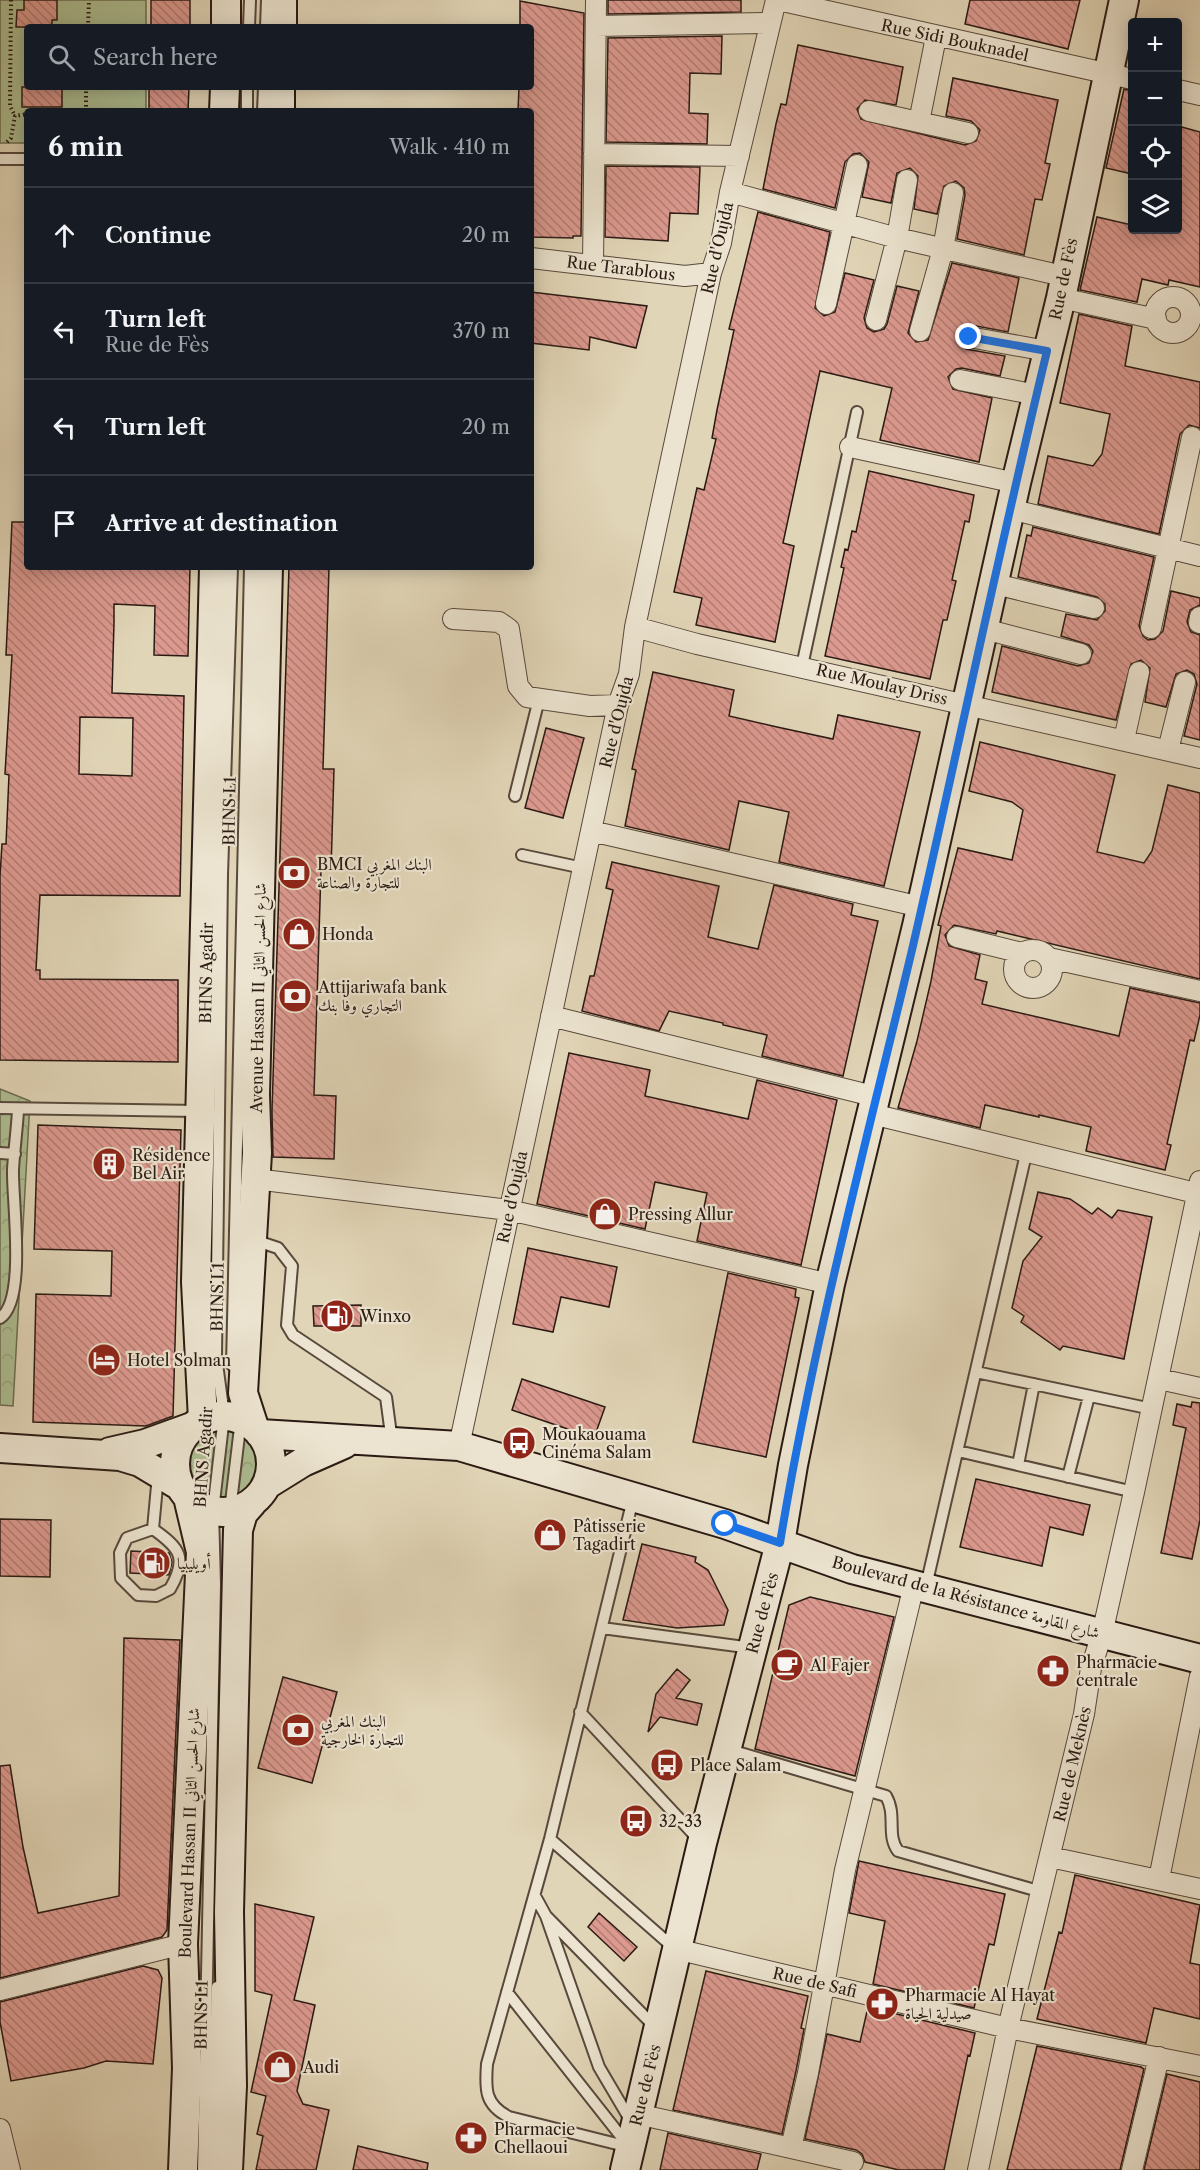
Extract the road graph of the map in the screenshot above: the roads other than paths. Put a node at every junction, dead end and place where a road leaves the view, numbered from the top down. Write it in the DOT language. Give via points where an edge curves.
graph roads {
  1 [pos="226,0"];
  2 [pos="250,0"];
  3 [pos="267,0"];
  4 [pos="282,0"];
  5 [pos="596,0"];
  6 [pos="777,0"];
  7 [pos="1124,0"];
  8 [pos="770,23"];
  9 [pos="226,24"];
  10 [pos="249,24"];
  11 [pos="266,24"];
  12 [pos="282,24"];
  13 [pos="596,26"];
  14 [pos="936,37"];
  15 [pos="1120,76"];
  16 [pos="225,90"];
  17 [pos="247,90"];
  18 [pos="264,90"];
  19 [pos="280,90"];
  20 [pos="1182,91"];
  21 [pos="1200,95"];
  22 [pos="224,108"];
  23 [pos="247,108"];
  24 [pos="263,108"];
  25 [pos="279,108"];
  26 [pos="869,111"];
  27 [pos="919,122"];
  28 [pos="968,133"];
  29 [pos="594,154"];
  30 [pos="739,156"];
  31 [pos="0,159"];
  32 [pos="24,159"];
  33 [pos="857,165"];
  34 [pos="907,180"];
  35 [pos="730,192"];
  36 [pos="953,192"];
  37 [pos="845,225"];
  38 [pos="897,238"];
  39 [pos="943,249"];
  40 [pos="534,258"];
  41 [pos="592,264"];
  42 [pos="711,273"];
  43 [pos="1062,287"];
  44 [pos="826,304"];
  45 [pos="1156,319"];
  46 [pos="876,320"];
  47 [pos="1194,327"];
  48 [pos="920,331"];
  49 [pos="969,337"];
  50 [pos="1047,351"];
  51 [pos="960,380"];
  52 [pos="1037,395"];
  53 [pos="857,412"];
  54 [pos="1192,437"];
  55 [pos="850,447"];
  56 [pos="1013,496"];
  57 [pos="1169,549"];
  58 [pos="1200,556"];
  59 [pos="214,570"];
  60 [pos="232,570"];
  61 [pos="250,570"];
  62 [pos="268,570"];
  63 [pos="995,584"];
  64 [pos="1094,609"];
  65 [pos="453,619"];
  66 [pos="635,627"];
  67 [pos="1151,628"];
  68 [pos="984,629"];
  69 [pos="1081,654"];
  70 [pos="802,666"];
  71 [pos="1139,672"];
  72 [pos="1185,682"];
  73 [pos="540,699"];
  74 [pos="967,704"];
  75 [pos="618,705"];
  76 [pos="1125,740"];
  77 [pos="1168,750"];
  78 [pos="1200,758"];
  79 [pos="515,796"];
  80 [pos="591,831"];
  81 [pos="522,855"];
  82 [pos="583,868"];
  83 [pos="921,907"];
  84 [pos="957,937"];
  85 [pos="1022,953"];
  86 [pos="1049,958"];
  87 [pos="1200,991"];
  88 [pos="551,1016"];
  89 [pos="875,1106"];
  90 [pos="0,1108"];
  91 [pos="18,1110"];
  92 [pos="202,1111"];
  93 [pos="0,1153"];
  94 [pos="15,1154"];
  95 [pos="1026,1154"];
  96 [pos="255,1179"];
  97 [pos="1199,1189"];
  98 [pos="509,1210"];
  99 [pos="252,1240"];
  100 [pos="830,1284"];
  101 [pos="0,1318"];
  102 [pos="976,1372"];
  103 [pos="1159,1378"];
  104 [pos="1034,1384"];
  105 [pos="1200,1388"];
  106 [pos="1089,1396"];
  107 [pos="1152,1409"];
  108 [pos="229,1424"];
  109 [pos="351,1441"];
  110 [pos="392,1442"];
  111 [pos="459,1446"];
  112 [pos="0,1448"];
  113 [pos="958,1451"];
  114 [pos="99,1454"];
  115 [pos="1018,1465"];
  116 [pos="1068,1477"];
  117 [pos="176,1485"];
  118 [pos="1134,1492"];
  119 [pos="633,1496"];
  120 [pos="240,1503"];
  121 [pos="153,1528"];
  122 [pos="780,1543"];
  123 [pos="920,1587"];
  124 [pos="602,1628"];
  125 [pos="1102,1634"];
  126 [pos="753,1648"];
  127 [pos="1200,1659"];
  128 [pos="1200,1676"];
  129 [pos="579,1712"];
  130 [pos="726,1749"];
  131 [pos="863,1787"];
  132 [pos="550,1839"];
  133 [pos="702,1843"];
  134 [pos="1050,1857"];
  135 [pos="1159,1879"];
  136 [pos="1200,1889"];
  137 [pos="1042,1892"];
  138 [pos="535,1896"];
  139 [pos="546,1916"];
  140 [pos="183,1944"];
  141 [pos="676,1949"];
  142 [pos="824,1984"];
  143 [pos="0,1990"];
  144 [pos="507,1992"];
  145 [pos="1008,2028"];
  146 [pos="658,2030"];
  147 [pos="1159,2057"];
  148 [pos="1200,2066"];
  149 [pos="0,2129"];
  150 [pos="632,2139"];
  151 [pos="801,2156"];
  152 [pos="853,2163"];
  153 [pos="10,2170"];
  154 [pos="183,2170"];
  155 [pos="203,2170"];
  156 [pos="212,2170"];
  157 [pos="228,2170"];
  158 [pos="978,2170"];
  159 [pos="1132,2170"];
  1 -- 9 [label="street"];
  2 -- 10 [label="lane"];
  3 -- 11 [label="lane"];
  4 -- 12 [label="street"];
  5 -- 13 [label="street"];
  6 -- 8 [label="street, Rue d'Oujda"];
  6 -- 14 [label="street, Rue Sidi Bouknadel"];
  7 -- 15 [label="street, Rue de Fès"];
  8 -- 13 [label="street"];
  8 -- 30 [label="street, Rue d'Oujda"];
  13 -- 29 [label="street"];
  14 -- 15 [label="street, Rue Sidi Bouknadel"];
  14 -- 27 [label="street"];
  15 -- 43 [label="street, Rue de Fès"];
  16 -- 22 [label="street"];
  17 -- 23 [label="lane"];
  18 -- 24 [label="lane"];
  19 -- 25 [label="street"];
  20 -- 21 [label="street"];
  26 -- 27 [label="street"];
  27 -- 28 [label="street"];
  29 -- 30 [label="street"];
  29 -- 41 [label="street"];
  30 -- 35 [label="street, Rue d'Oujda"];
  31 -- 32 [label="lane"];
  33 -- 37 [label="street"];
  34 -- 38 [label="street"];
  35 -- 37 [label="street"];
  35 -- 42 [label="street, Rue d'Oujda" via="722,243"];
  36 -- 39 [label="street"];
  37 -- 38 [label="street"];
  37 -- 44 [label="street"];
  38 -- 39 [label="street"];
  38 -- 46 [label="street"];
  39 -- 43 [label="street"];
  39 -- 48 [label="street"];
  40 -- 41 [label="street, Rue Tarablous"];
  41 -- 42 [label="street, Rue Tarablous" via="685,276"];
  42 -- 66 [label="street, Rue d'Oujda"];
  43 -- 45 [label="street"];
  43 -- 50 [label="street, Rue de Fès"];
  45 -- 47 [label="street" via="1166,331"];
  45 -- 47 [label="street" via="1156,311 1166,298 1181,298 1191,310"];
  49 -- 50 [label="street"];
  50 -- 52 [label="street, Rue de Fès"];
  51 -- 52 [label="street"];
  52 -- 56 [label="street, Rue de Fès"];
  53 -- 55 [label="lane"];
  54 -- 57 [label="street"];
  55 -- 56 [label="street"];
  55 -- 70 [label="lane"];
  56 -- 57 [label="street"];
  56 -- 63 [label="street, Rue de Fès"];
  57 -- 58 [label="street"];
  57 -- 67 [label="street"];
  59 -- 92 [label="street"];
  60 -- 108 [label="lane, BHNS Agadir" via="222,875 216,1356"];
  61 -- 108 [label="lane, BHNS L1"];
  62 -- 96 [label="street, Avenue Hassan II شارع الحسن الثاني"];
  63 -- 64 [label="street"];
  63 -- 68 [label="street, Rue de Fès"];
  65 -- 73 [label="street" via="505,624 511,635 521,693"];
  66 -- 70 [label="street, Rue Moulay Driss"];
  66 -- 75 [label="street, Rue d'Oujda" via="629,674"];
  68 -- 69 [label="street"];
  68 -- 74 [label="street, Rue de Fès"];
  70 -- 74 [label="street, Rue Moulay Driss"];
  71 -- 76 [label="street"];
  72 -- 77 [label="street"];
  73 -- 75 [label="street" via="590,706"];
  73 -- 79 [label="lane"];
  74 -- 76 [label="street, Rue Moulay Driss"];
  74 -- 83 [label="street, Rue de Fès"];
  75 -- 80 [label="street, Rue d'Oujda"];
  76 -- 77 [label="street, Rue Moulay Driss"];
  77 -- 78 [label="street, Rue Moulay Driss"];
  80 -- 82 [label="street, Rue d'Oujda"];
  80 -- 83 [label="street"];
  81 -- 82 [label="lane"];
  82 -- 88 [label="street, Rue d'Oujda"];
  83 -- 89 [label="street, Rue de Fès"];
  84 -- 85 [label="street"];
  85 -- 86 [label="street" via="1037,950"];
  85 -- 86 [label="street" via="1013,966 1014,973 1016,980 1029,989 1044,986 1049,980"];
  86 -- 87 [label="street"];
  88 -- 89 [label="street"];
  88 -- 98 [label="street, Rue d'Oujda"];
  89 -- 95 [label="street"];
  89 -- 100 [label="street, Rue de Fès"];
  90 -- 91 [label="lane"];
  91 -- 92 [label="lane"];
  91 -- 94 [label="lane"];
  92 -- 108 [label="street" via="196,1282"];
  93 -- 94 [label="lane"];
  94 -- 101 [label="lane" via="16,1258 11,1303"];
  95 -- 97 [label="street"];
  95 -- 102 [label="lane"];
  96 -- 98 [label="street"];
  96 -- 99 [label="street, Avenue Hassan II شارع الحسن الثاني"];
  97 -- 103 [label="street, Rue de Meknès"];
  98 -- 100 [label="street"];
  98 -- 111 [label="street, Rue d'Oujda"];
  99 -- 108 [label="street, Avenue Hassan II شارع الحسن الثاني" via="243,1393"];
  99 -- 110 [label="lane" via="278,1248 292,1266 287,1324 293,1335 387,1396"];
  100 -- 122 [label="street, Rue de Fès"];
  102 -- 104 [label="lane"];
  102 -- 113 [label="lane"];
  103 -- 105 [label="street"];
  103 -- 107 [label="street, Rue de Meknès"];
  104 -- 106 [label="lane"];
  104 -- 115 [label="lane"];
  106 -- 107 [label="lane"];
  106 -- 116 [label="lane"];
  107 -- 118 [label="street, Rue de Meknès"];
  108 -- 109 [label="street, Boulevard de la Résistance شارع المقاومة"];
  108 -- 114 [label="street, Boulevard de la Résistance شارع المقاومة"];
  108 -- 117 [label="street" via="178,1448"];
  108 -- 120 [label="lane, BHNS Agadir"];
  108 -- 120 [label="lane, BHNS L1"];
  108 -- 120 [label="street" via="270,1455 271,1470"];
  109 -- 110 [label="street, Boulevard de la Résistance شارع المقاومة"];
  109 -- 120 [label="street, Boulevard de la Résistance شارع المقاومة" via="303,1462"];
  110 -- 111 [label="street, Boulevard de la Résistance شارع المقاومة"];
  111 -- 119 [label="street, Boulevard de la Résistance شارع المقاومة"];
  112 -- 114 [label="street, Boulevard de la Résistance شارع المقاومة"];
  113 -- 115 [label="lane"];
  113 -- 123 [label="lane"];
  114 -- 117 [label="street, Boulevard de la Résistance شارع المقاومة" via="138,1461"];
  115 -- 116 [label="lane"];
  116 -- 118 [label="lane"];
  117 -- 120 [label="street" via="200,1506"];
  117 -- 121 [label="lane"];
  117 -- 140 [label="street, Boulevard Hassan II شارع الحسن الثاني" via="201,1552"];
  118 -- 125 [label="street, Rue de Meknès"];
  119 -- 122 [label="street, Boulevard de la Résistance شارع المقاومة"];
  119 -- 124 [label="lane"];
  120 -- 155 [label="lane, BHNS Agadir" via="215,1585"];
  120 -- 156 [label="lane, BHNS L1" via="226,1535"];
  120 -- 157 [label="street" via="243,1513 238,1530 229,1912 232,2086"];
  121 -- 121 [label="lane" via="128,1538 120,1553 121,1578 138,1595 156,1596 170,1589 180,1567 179,1552"];
  122 -- 123 [label="street, Boulevard de la Résistance شارع المقاومة" via="852,1569"];
  122 -- 126 [label="street, Rue de Fès"];
  123 -- 125 [label="street, Boulevard de la Résistance شارع المقاومة"];
  123 -- 131 [label="street"];
  124 -- 126 [label="lane"];
  124 -- 129 [label="lane"];
  125 -- 127 [label="street, Boulevard de la Résistance شارع المقاومة"];
  125 -- 134 [label="street, Rue de Meknès"];
  126 -- 130 [label="street, Rue de Fès"];
  128 -- 135 [label="street"];
  129 -- 132 [label="lane"];
  129 -- 133 [label="lane"];
  130 -- 131 [label="lane"];
  130 -- 133 [label="street, Rue de Fès"];
  131 -- 137 [label="lane" via="886,1796 892,1806 893,1844 898,1851"];
  131 -- 142 [label="street"];
  132 -- 138 [label="lane"];
  132 -- 141 [label="lane"];
  133 -- 141 [label="street, Rue de Fès"];
  134 -- 135 [label="street"];
  134 -- 137 [label="street, Rue de Meknès"];
  135 -- 136 [label="street"];
  137 -- 145 [label="street, Rue de Meknès"];
  138 -- 139 [label="lane"];
  138 -- 144 [label="lane"];
  139 -- 146 [label="lane"];
  139 -- 150 [label="lane" via="599,2067"];
  140 -- 143 [label="street"];
  140 -- 154 [label="street, Boulevard Hassan II شارع الحسن الثاني" via="187,2068"];
  141 -- 142 [label="street, Rue de Safi"];
  141 -- 146 [label="street, Rue de Fès"];
  142 -- 145 [label="street, Rue de Safi"];
  142 -- 151 [label="street" via="808,2073"];
  144 -- 150 [label="lane"];
  144 -- 150 [label="lane" via="486,2064 488,2098 496,2110 509,2117"];
  145 -- 147 [label="street, Rue de Safi"];
  145 -- 158 [label="street, Rue de Meknès"];
  146 -- 150 [label="street, Rue de Fès"];
  147 -- 148 [label="street, Rue de Safi"];
  147 -- 159 [label="street"];
  149 -- 153 [label="street"];
  150 -- 151 [label="street"];
  151 -- 152 [label="street"];
}
